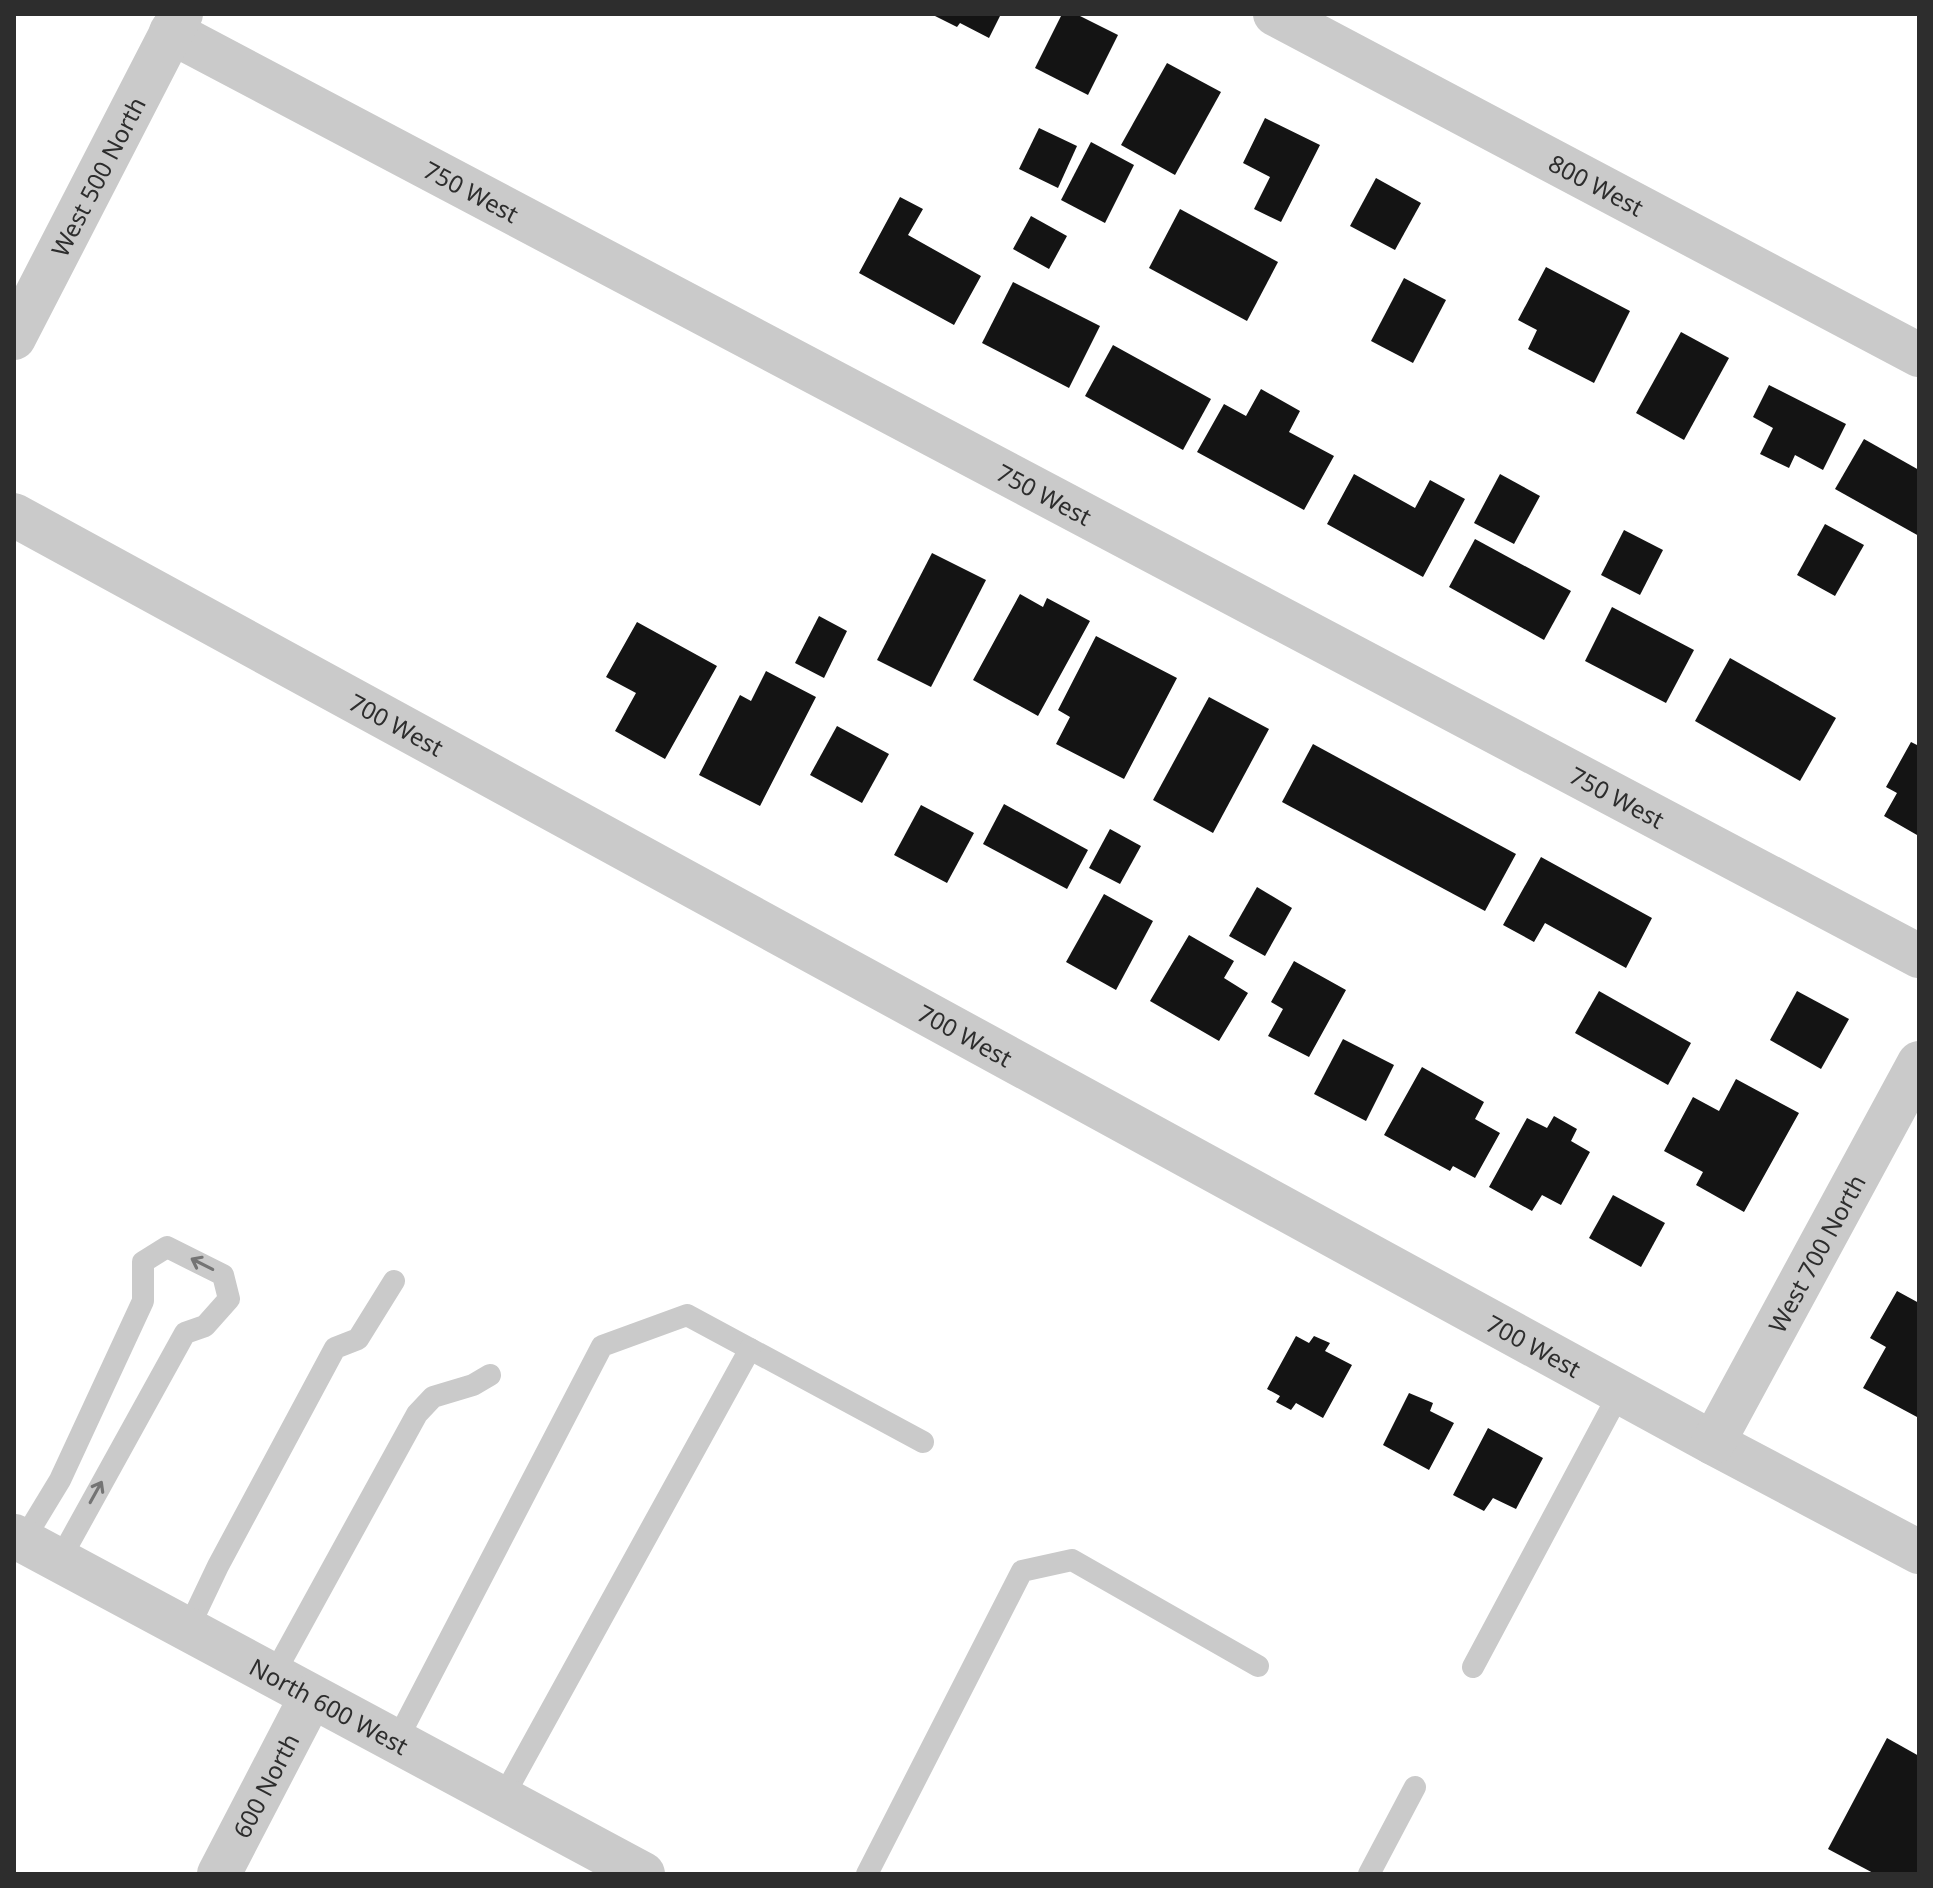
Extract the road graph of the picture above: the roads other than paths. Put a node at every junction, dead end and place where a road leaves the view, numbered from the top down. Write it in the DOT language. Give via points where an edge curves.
graph roads {
  1 [pos="1275,14"];
  2 [pos="176,23"];
  3 [pos="14,338"];
  4 [pos="1919,355"];
  5 [pos="14,515"];
  6 [pos="1919,956"];
  7 [pos="1919,1063"];
  8 [pos="394,1281"];
  9 [pos="750,1349"];
  10 [pos="490,1375"];
  11 [pos="1620,1392"];
  12 [pos="923,1442"];
  13 [pos="1713,1443"];
  14 [pos="32,1546"];
  15 [pos="1919,1552"];
  16 [pos="188,1629"];
  17 [pos="1258,1666"];
  18 [pos="1473,1667"];
  19 [pos="273,1676"];
  20 [pos="311,1697"];
  21 [pos="396,1742"];
  22 [pos="1415,1787"];
  23 [pos="502,1799"];
  24 [pos="219,1874"];
  25 [pos="643,1874"];
  26 [pos="867,1874"];
  27 [pos="1369,1874"];
  1 -- 4 [label="street, 800 West"];
  2 -- 3 [label="street, West 500 North"];
  2 -- 6 [label="street, 750 West"];
  5 -- 11 [label="street, 700 West"];
  7 -- 13 [label="street, West 700 North"];
  8 -- 16 [label="lane" via="358,1339 335,1348"];
  9 -- 12 [label="lane"];
  9 -- 21 [label="lane" via="687,1315 602,1346"];
  9 -- 23 [label="lane"];
  10 -- 19 [label="lane" via="433,1397 417,1414"];
  11 -- 13 [label="street, 700 West"];
  11 -- 18 [label="lane"];
  13 -- 15 [label="street, 700 West"];
  14 -- 14 [label="lane, one-way" via="185,1333 205,1326 229,1299 223,1275 167,1247 143,1262 143,1301"];
  14 -- 16 [label="street, North 600 West"];
  16 -- 19 [label="street, North 600 West"];
  17 -- 26 [label="lane" via="1072,1560 1022,1571"];
  19 -- 20 [label="street, North 600 West"];
  20 -- 21 [label="street, North 600 West"];
  20 -- 24 [label="street, 600 North"];
  21 -- 23 [label="street, North 600 West"];
  22 -- 27 [label="lane"];
  23 -- 25 [label="street, North 600 West"];
}
